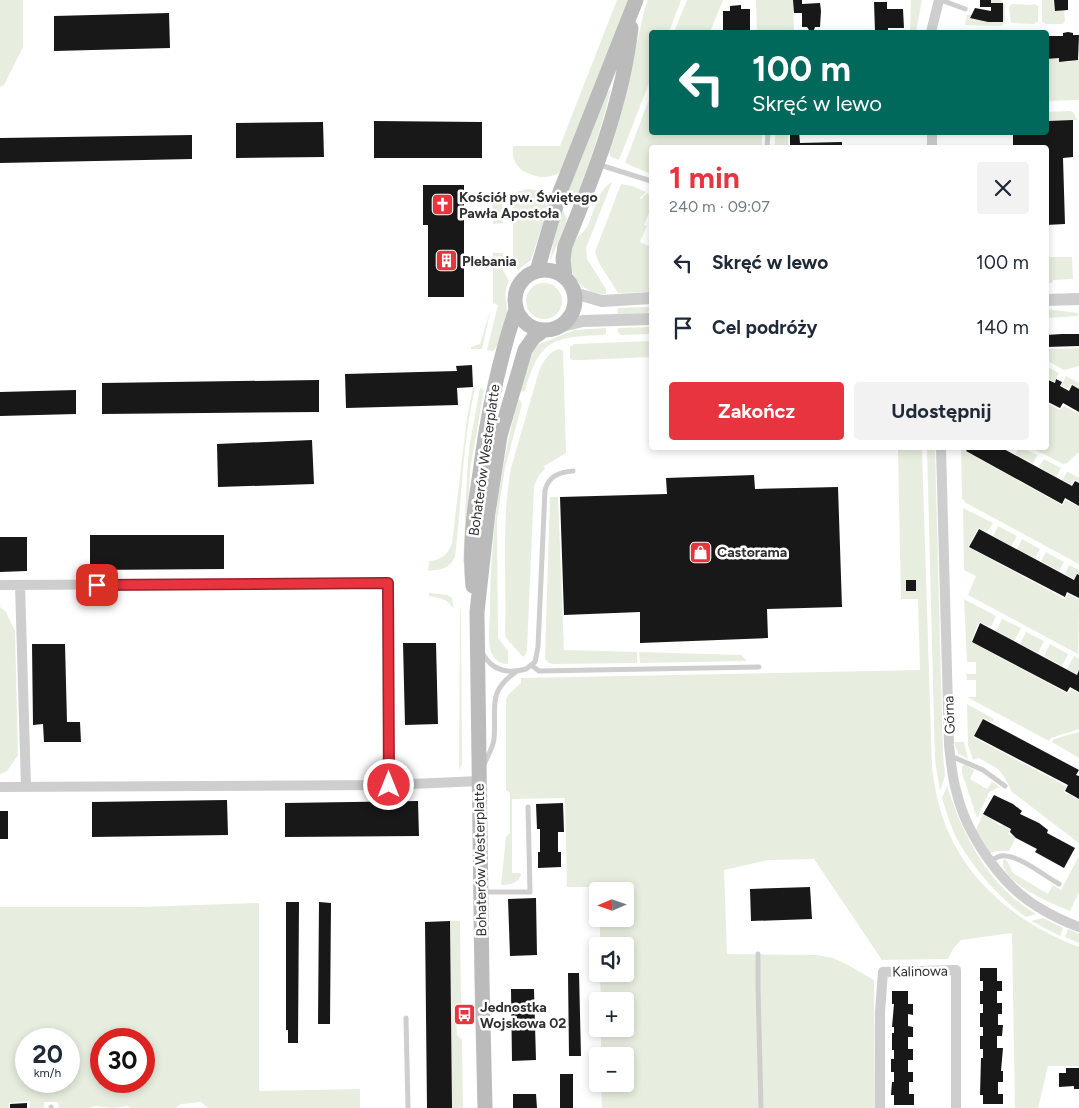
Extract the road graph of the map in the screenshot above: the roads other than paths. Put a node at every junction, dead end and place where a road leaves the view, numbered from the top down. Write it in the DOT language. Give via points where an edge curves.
graph roads {
  1 [pos="940,0"];
  2 [pos="635,3"];
  3 [pos="965,9"];
  4 [pos="932,30"];
  5 [pos="597,164"];
  6 [pos="649,180"];
  7 [pos="537,271"];
  8 [pos="565,278"];
  9 [pos="574,293"];
  10 [pos="649,298"];
  11 [pos="1079,299"];
  12 [pos="1049,300"];
  13 [pos="516,309"];
  14 [pos="649,319"];
  15 [pos="551,329"];
  16 [pos="941,450"];
  17 [pos="573,471"];
  18 [pos="0,585"];
  19 [pos="20,585"];
  20 [pos="478,612"];
  21 [pos="478,645"];
  22 [pos="531,665"];
  23 [pos="759,667"];
  24 [pos="516,671"];
  25 [pos="950,756"];
  26 [pos="480,778"];
  27 [pos="389,785"];
  28 [pos="1005,786"];
  29 [pos="26,787"];
  30 [pos="0,788"];
  31 [pos="528,808"];
  32 [pos="991,861"];
  33 [pos="1059,884"];
  34 [pos="480,892"];
  35 [pos="1079,927"];
  36 [pos="758,954"];
  37 [pos="406,1018"];
  38 [pos="408,1108"];
  39 [pos="486,1108"];
  40 [pos="762,1108"];
  41 [pos="880,1108"];
  42 [pos="956,1108"];
  1 -- 3 [label="lane"];
  1 -- 4 [label="street"];
  2 -- 5 [label="main road" via="630,43"];
  2 -- 7 [label="main road" via="560,192"];
  5 -- 6 [label="lane"];
  5 -- 8 [label="main road" via="565,246"];
  7 -- 8 [label="main road" via="552,271"];
  7 -- 13 [label="main road" via="518,286"];
  8 -- 9 [label="main road"];
  9 -- 10 [label="street" via="602,301"];
  9 -- 15 [label="main road" via="570,317"];
  11 -- 12 [label="street"];
  13 -- 15 [label="main road" via="524,322 537,329"];
  13 -- 20 [label="main road, Bohaterów Westerplatte" via="494,389 478,483 472,548 472,579"];
  14 -- 15 [label="street" via="583,321"];
  15 -- 20 [label="main road, Bohaterów Westerplatte" via="534,337 525,350 500,436"];
  16 -- 25 [label="street, Górna"];
  17 -- 22 [label="lane" via="555,475 545,490 538,653"];
  18 -- 19 [label="street"];
  19 -- 27 [label="street" via="388,583"];
  19 -- 29 [label="street"];
  20 -- 21 [label="main road, Bohaterów Westerplatte"];
  21 -- 24 [label="lane" via="492,666"];
  21 -- 26 [label="main road, Bohaterów Westerplatte"];
  22 -- 23 [label="lane" via="539,671"];
  22 -- 24 [label="lane"];
  24 -- 26 [label="lane" via="502,683 495,696 494,741"];
  25 -- 28 [label="lane" via="977,767"];
  25 -- 32 [label="street, Górna" via="953,781 963,813"];
  26 -- 27 [label="street"];
  26 -- 34 [label="main road, Bohaterów Westerplatte"];
  27 -- 29 [label="street"];
  29 -- 30 [label="street"];
  31 -- 34 [label="lane" via="530,892"];
  32 -- 33 [label="lane" via="1005,856 1017,859"];
  32 -- 35 [label="street, Górna" via="1029,901"];
  34 -- 39 [label="main road, Bohaterów Westerplatte"];
  36 -- 40 [label="lane"];
  37 -- 38 [label="lane"];
  41 -- 42 [label="street, Kalinowa" via="883,972 956,970"];
}
